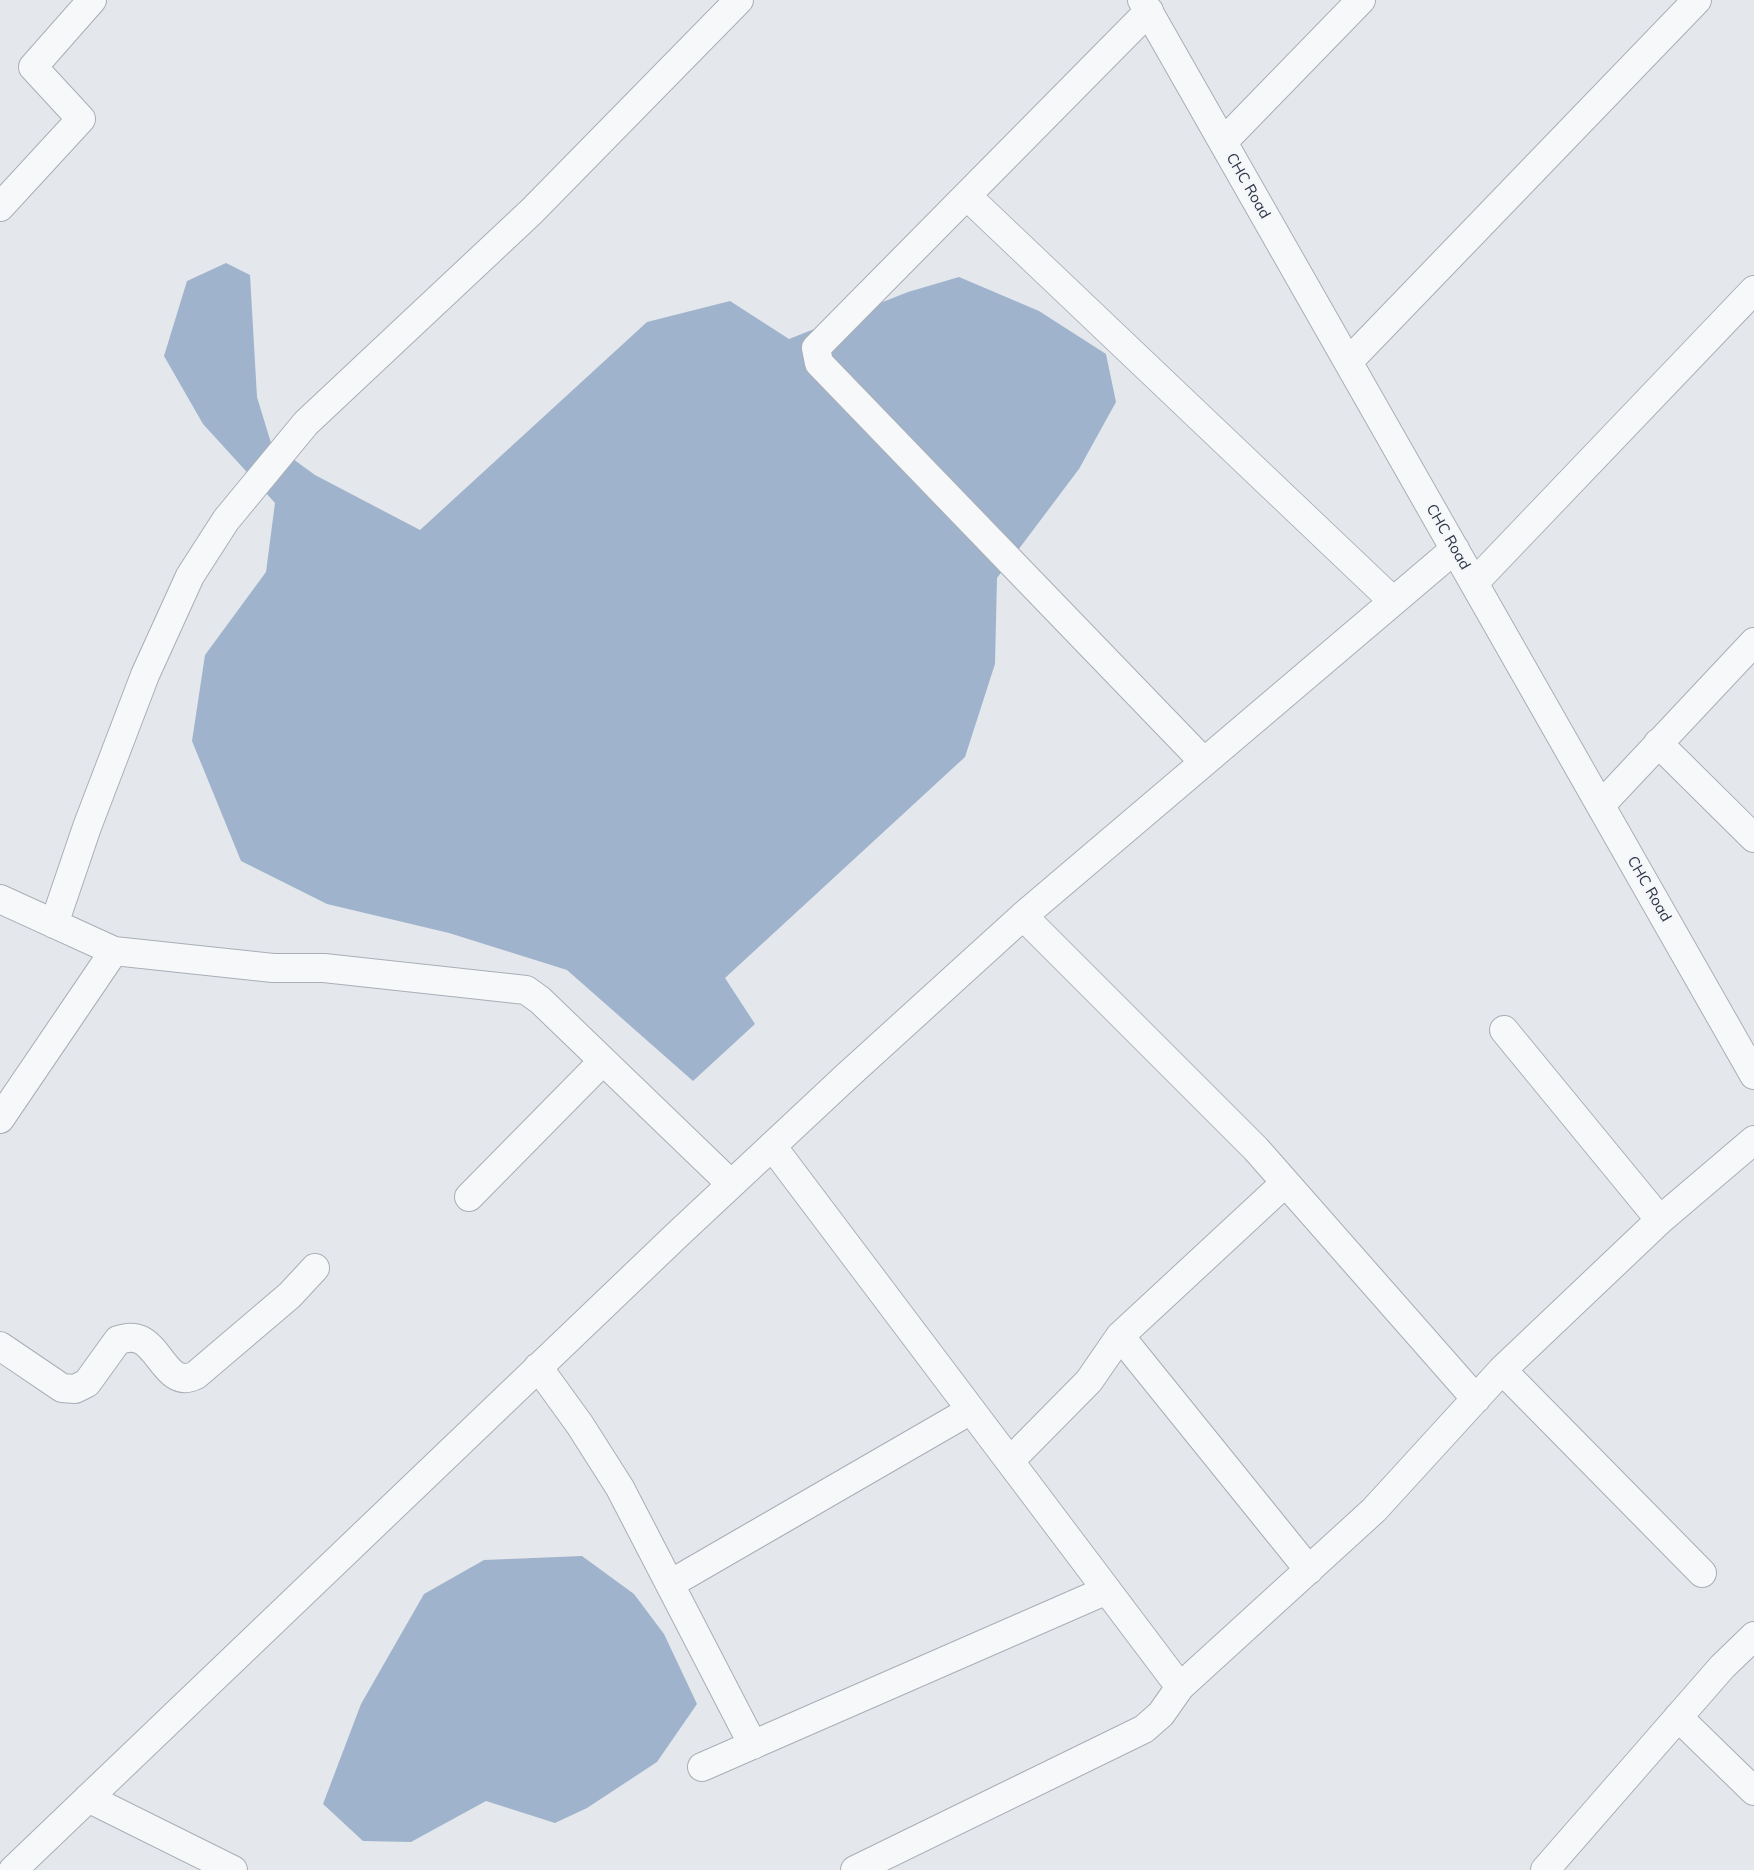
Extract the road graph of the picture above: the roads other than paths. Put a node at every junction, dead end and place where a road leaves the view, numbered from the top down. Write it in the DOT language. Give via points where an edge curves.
graph roads {
  1 [pos="92,0"];
  2 [pos="738,0"];
  3 [pos="1361,0"];
  4 [pos="1697,0"];
  5 [pos="1146,6"];
  6 [pos="1223,142"];
  7 [pos="967,196"];
  8 [pos="0,207"];
  9 [pos="1754,290"];
  10 [pos="1348,362"];
  11 [pos="1455,548"];
  12 [pos="1474,583"];
  13 [pos="1393,600"];
  14 [pos="1754,642"];
  15 [pos="1658,743"];
  16 [pos="1204,762"];
  17 [pos="1601,805"];
  18 [pos="1754,838"];
  19 [pos="0,899"];
  20 [pos="1023,916"];
  21 [pos="54,924"];
  22 [pos="114,951"];
  23 [pos="1504,1030"];
  24 [pos="602,1062"];
  25 [pos="1754,1075"];
  26 [pos="0,1119"];
  27 [pos="1754,1140"];
  28 [pos="772,1146"];
  29 [pos="1285,1183"];
  30 [pos="731,1184"];
  31 [pos="469,1197"];
  32 [pos="1660,1220"];
  33 [pos="315,1268"];
  34 [pos="1120,1336"];
  35 [pos="0,1346"];
  36 [pos="538,1367"];
  37 [pos="1502,1370"];
  38 [pos="1476,1399"];
  39 [pos="971,1410"];
  40 [pos="1010,1461"];
  41 [pos="1309,1570"];
  42 [pos="1702,1573"];
  43 [pos="670,1584"];
  44 [pos="1107,1590"];
  45 [pos="1754,1636"];
  46 [pos="1180,1686"];
  47 [pos="1678,1718"];
  48 [pos="753,1745"];
  49 [pos="702,1767"];
  50 [pos="1754,1791"];
  51 [pos="88,1798"];
  52 [pos="13,1870"];
  53 [pos="233,1870"];
  54 [pos="854,1870"];
  55 [pos="1545,1870"];
  1 -- 8 [label="street" via="33,67 81,119"];
  2 -- 21 [label="street" via="532,210 306,423 226,520 190,576 145,675"];
  3 -- 6 [label="street"];
  4 -- 10 [label="street"];
  5 -- 6 [label="street, CHC Road"];
  5 -- 7 [label="street"];
  6 -- 10 [label="street, CHC Road"];
  7 -- 13 [label="street"];
  7 -- 16 [label="street" via="816,348 816,355 820,363"];
  9 -- 12 [label="street"];
  10 -- 11 [label="street, CHC Road"];
  11 -- 12 [label="street, CHC Road"];
  11 -- 13 [label="street"];
  12 -- 17 [label="street, CHC Road"];
  13 -- 16 [label="street"];
  14 -- 15 [label="street"];
  15 -- 17 [label="street"];
  15 -- 18 [label="street"];
  16 -- 20 [label="street"];
  17 -- 25 [label="street, CHC Road"];
  19 -- 21 [label="street"];
  20 -- 28 [label="street"];
  20 -- 29 [label="street" via="1256,1149"];
  21 -- 22 [label="street"];
  22 -- 24 [label="street" via="273,968 324,968 526,990"];
  22 -- 26 [label="street"];
  23 -- 32 [label="street"];
  24 -- 30 [label="street"];
  24 -- 31 [label="street"];
  27 -- 32 [label="street"];
  28 -- 30 [label="street"];
  28 -- 39 [label="street"];
  29 -- 34 [label="street"];
  29 -- 38 [label="street"];
  30 -- 36 [label="street"];
  32 -- 37 [label="street"];
  33 -- 35 [label="street" via="290,1295 188,1380 176,1377 142,1340 130,1337 118,1340 87,1383 75,1389 62,1388"];
  34 -- 40 [label="street" via="1089,1381"];
  34 -- 41 [label="street"];
  36 -- 43 [label="street" via="620,1488"];
  36 -- 51 [label="street"];
  37 -- 38 [label="street"];
  37 -- 42 [label="street"];
  38 -- 41 [label="street" via="1374,1510"];
  39 -- 40 [label="street"];
  39 -- 43 [label="street"];
  40 -- 44 [label="street"];
  41 -- 46 [label="street"];
  43 -- 48 [label="street"];
  44 -- 46 [label="street"];
  44 -- 48 [label="street"];
  45 -- 47 [label="street"];
  46 -- 54 [label="street" via="1161,1714 1144,1728"];
  47 -- 50 [label="street"];
  47 -- 55 [label="street"];
  48 -- 49 [label="street"];
  51 -- 52 [label="street"];
  51 -- 53 [label="street"];
}
